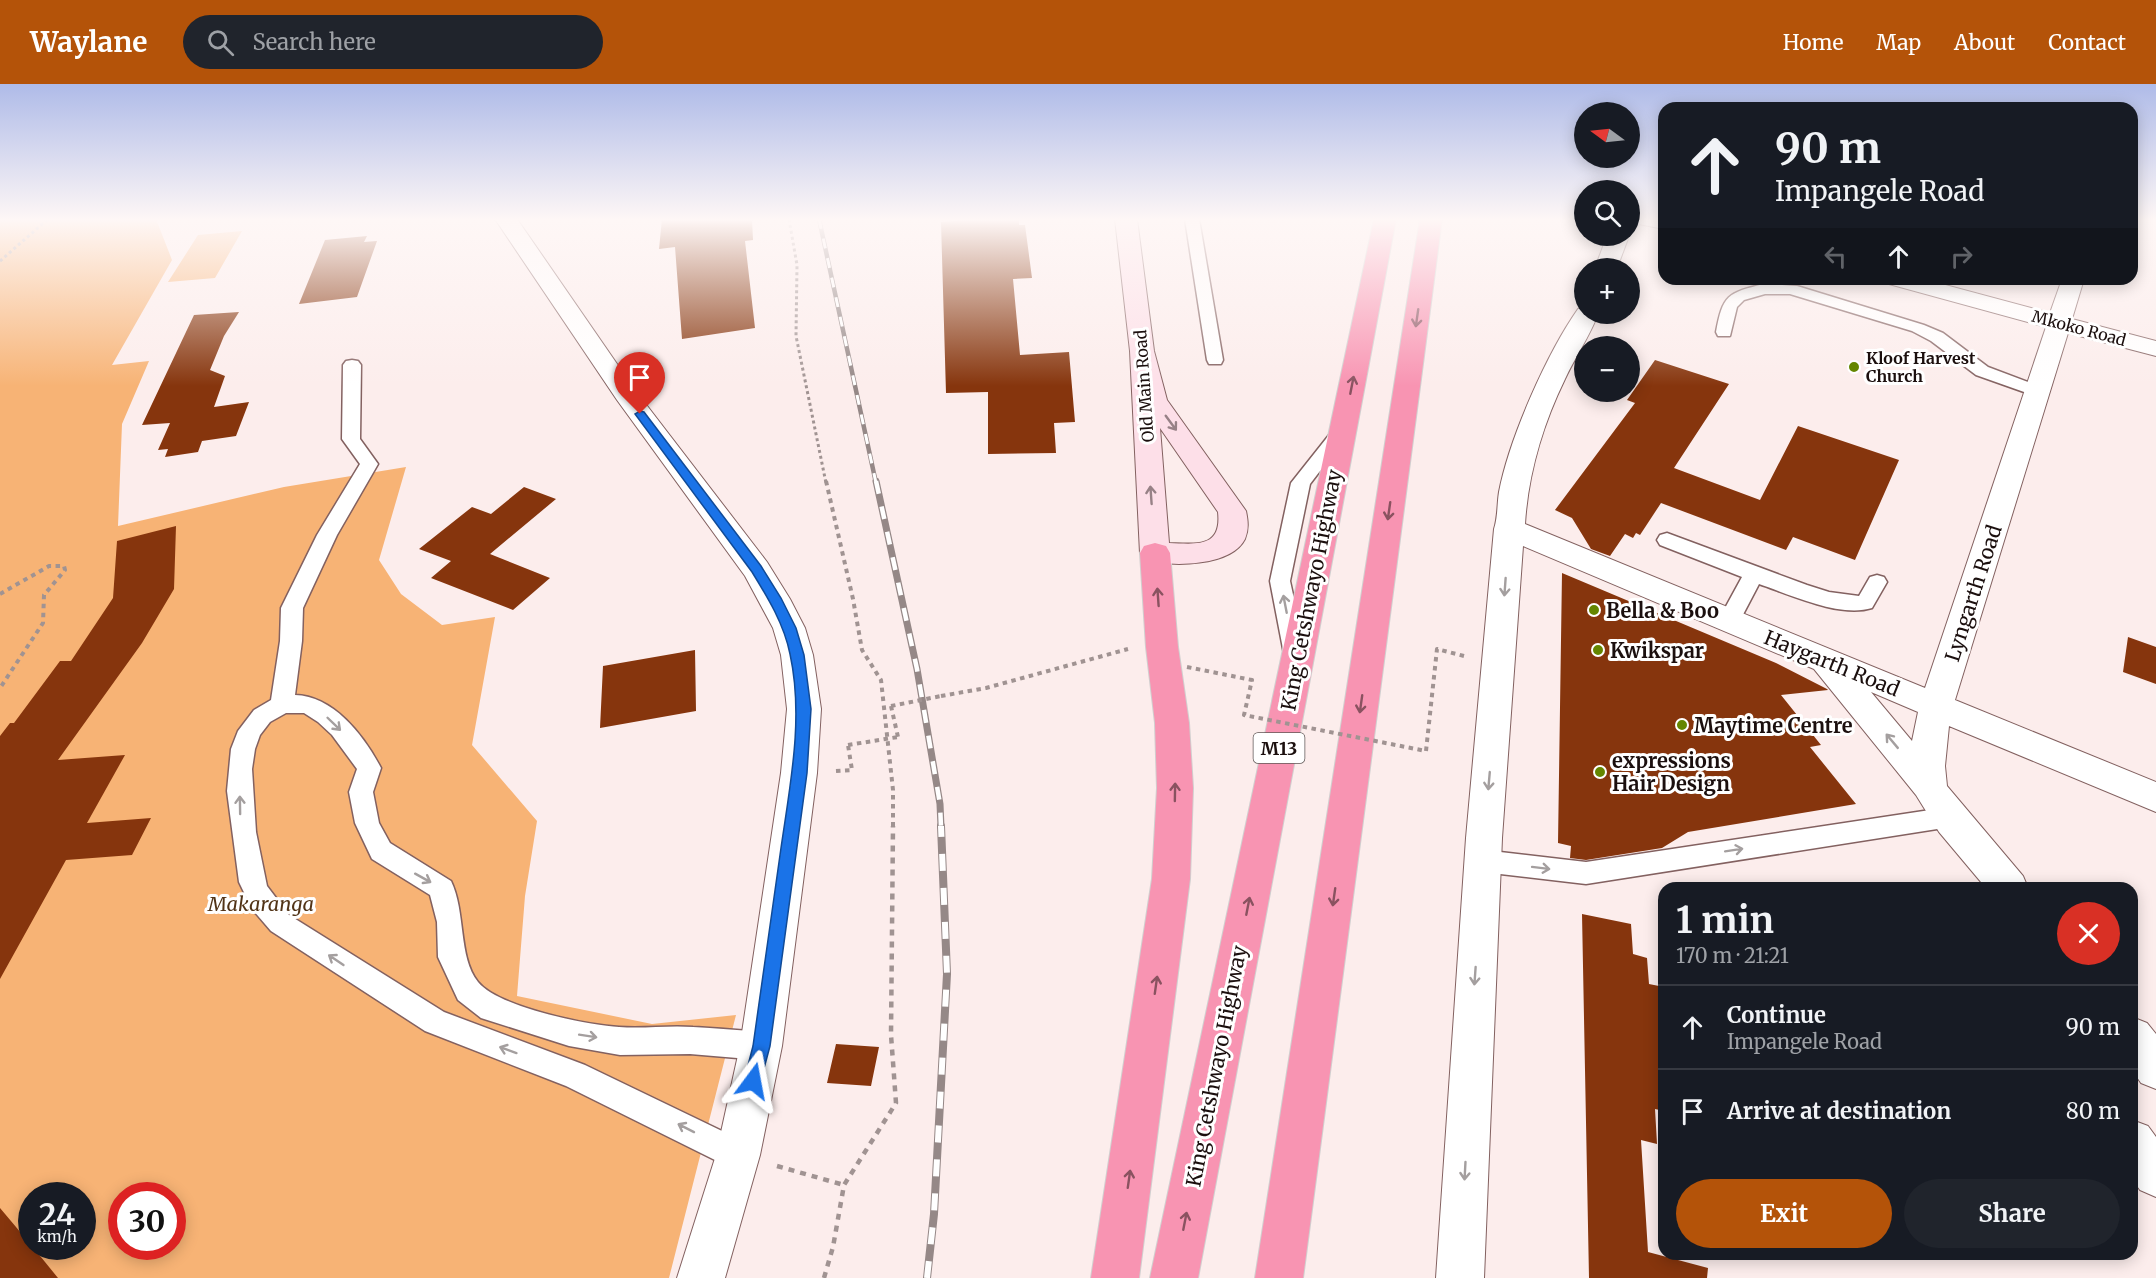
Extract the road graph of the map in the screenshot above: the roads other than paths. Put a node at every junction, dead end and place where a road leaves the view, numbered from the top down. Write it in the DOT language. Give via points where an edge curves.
graph roads {
  1 [pos="544,275"];
  2 [pos="1133,275"];
  3 [pos="1201,275"];
  4 [pos="1373,275"];
  5 [pos="1423,275"];
  6 [pos="1919,285"];
  7 [pos="2071,285"];
  8 [pos="2058,322"];
  9 [pos="1581,324"];
  10 [pos="1724,332"];
  11 [pos="2156,349"];
  12 [pos="1142,351"];
  13 [pos="1215,360"];
  14 [pos="352,365"];
  15 [pos="2038,393"];
  16 [pos="1509,529"];
  17 [pos="1667,540"];
  18 [pos="1155,553"];
  19 [pos="1755,573"];
  20 [pos="1876,582"];
  21 [pos="1729,621"];
  22 [pos="1825,661"];
  23 [pos="282,705"];
  24 [pos="1936,706"];
  25 [pos="1929,786"];
  26 [pos="2156,797"];
  27 [pos="1950,817"];
  28 [pos="1483,861"];
  29 [pos="2004,882"];
  30 [pos="491,1009"];
  31 [pos="470,1036"];
  32 [pos="2138,1045"];
  33 [pos="761,1046"];
  34 [pos="2156,1068"];
  35 [pos="2138,1150"];
  36 [pos="738,1155"];
  37 [pos="2156,1174"];
  38 [pos="701,1278"];
  39 [pos="1114,1278"];
  40 [pos="1174,1278"];
  41 [pos="1278,1278"];
  42 [pos="1460,1278"];
  1 -- 33 [label="street" via="626,395 756,569 775,598 797,655 804,709 799,773"];
  2 -- 12 [label="street, Old Main Road"];
  3 -- 13 [label="lane"];
  40 -- 4 [label="highway, King Cetshwayo Highway / M13, one-way"];
  5 -- 41 [label="highway, one-way"];
  6 -- 8 [label="street, Mkoko Road"];
  7 -- 8 [label="street, Lyngarth Road"];
  8 -- 11 [label="street, Mkoko Road"];
  8 -- 15 [label="street, Lyngarth Road"];
  9 -- 16 [label="street" via="1551,381 1526,445 1513,492"];
  10 -- 15 [label="lane" via="1729,306 1738,297 1764,289 1791,290 1918,328 1937,337 1982,371"];
  18 -- 12 [label="street, Old Main Road, one-way"];
  12 -- 18 [label="street, one-way" via="1154,400 1219,489 1235,520 1230,538 1218,548 1200,553"];
  14 -- 23 [label="lane" via="351,439 369,464 322,544 292,608"];
  15 -- 24 [label="street, Lyngarth Road"];
  16 -- 21 [label="street, Haygarth Road"];
  16 -- 28 [label="street, one-way"];
  17 -- 19 [label="lane"];
  39 -- 18 [label="highway, one-way" via="1171,879 1175,788 1172,723"];
  19 -- 20 [label="lane" via="1817,596 1856,605 1865,603"];
  19 -- 21 [label="lane"];
  21 -- 22 [label="street, Haygarth Road"];
  22 -- 24 [label="street, Haygarth Road"];
  25 -- 22 [label="street, one-way"];
  23 -- 30 [label="lane, one-way" via="304,704 317,709 337,725 369,768 361,792 367,823 381,851 442,889 450,922 452,957 468,991"];
  31 -- 23 [label="lane, one-way" via="435,1022 280,923 253,885 239,811 241,753 255,725"];
  24 -- 25 [label="street, Lyngarth Road" via="1929,747"];
  24 -- 26 [label="street, Haygarth Road"];
  25 -- 27 [label="street"];
  28 -- 27 [label="lane, one-way" via="1586,873"];
  27 -- 29 [label="street"];
  28 -- 42 [label="street, one-way"];
  30 -- 31 [label="lane"];
  30 -- 33 [label="lane, one-way" via="570,1033 621,1041 690,1040"];
  36 -- 31 [label="lane, one-way" via="574,1075"];
  32 -- 34 [label="street"];
  33 -- 36 [label="street"];
  35 -- 37 [label="street"];
  36 -- 38 [label="street"];
}
